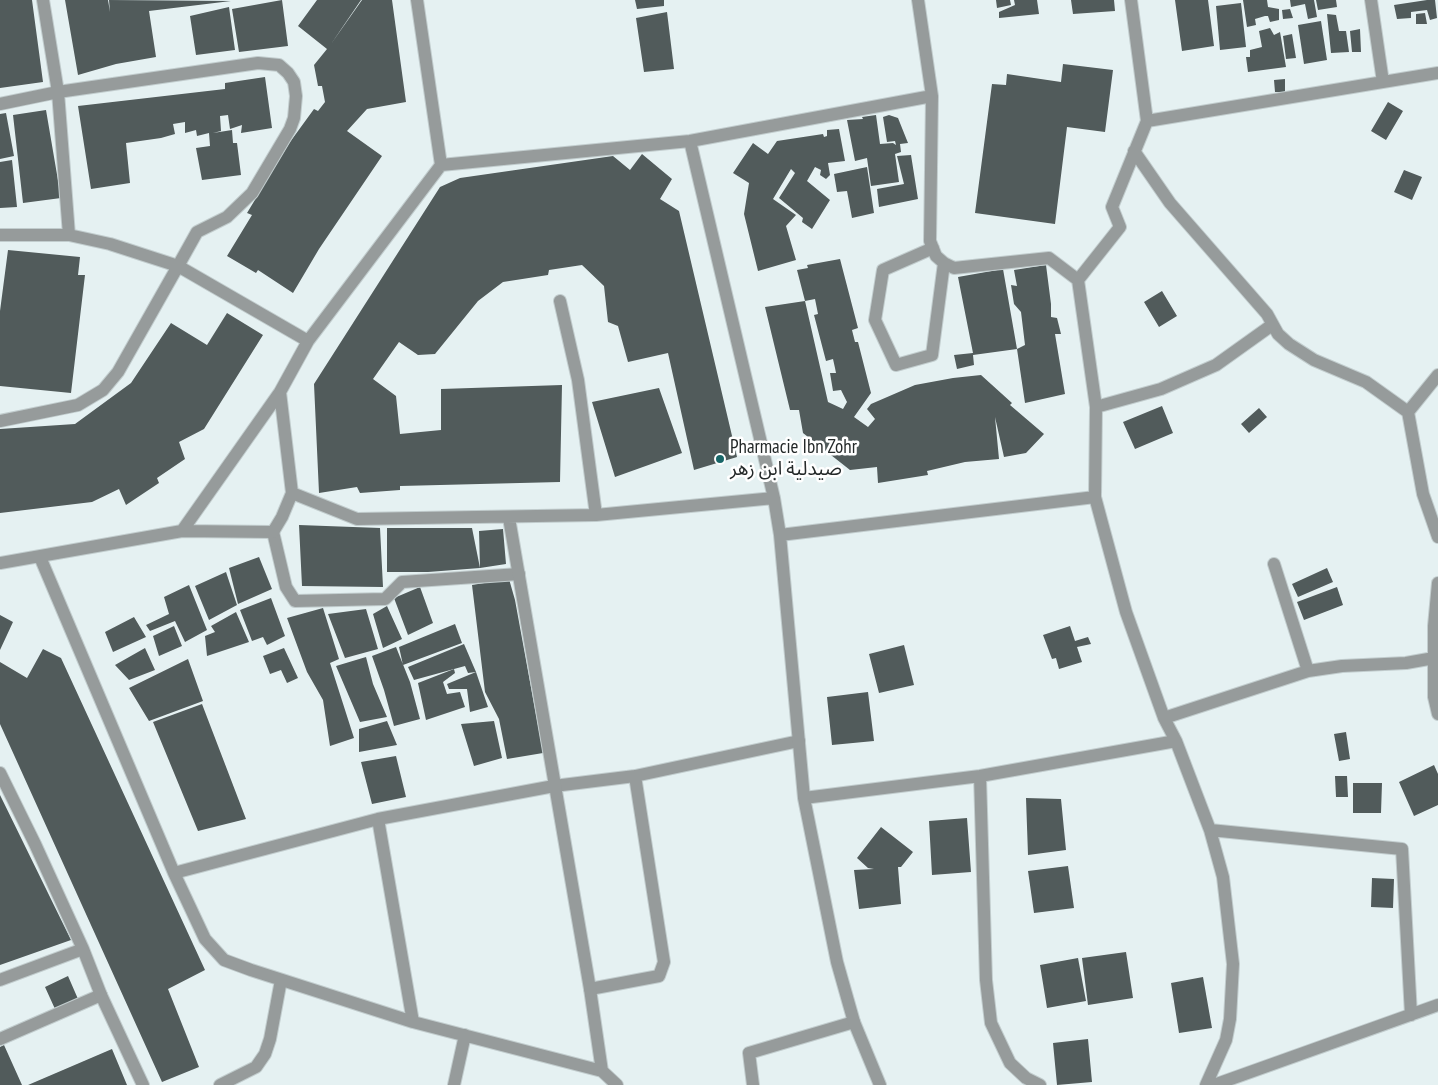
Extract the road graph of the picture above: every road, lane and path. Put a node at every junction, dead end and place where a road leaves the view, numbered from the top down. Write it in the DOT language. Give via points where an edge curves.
graph roads {
  1 [pos="43,0"];
  2 [pos="417,0"];
  3 [pos="918,0"];
  4 [pos="1131,0"];
  5 [pos="1371,0"];
  6 [pos="1438,72"];
  7 [pos="1383,82"];
  8 [pos="58,92"];
  9 [pos="932,96"];
  10 [pos="0,104"];
  11 [pos="1147,121"];
  12 [pos="690,141"];
  13 [pos="1134,151"];
  14 [pos="441,165"];
  15 [pos="0,235"];
  16 [pos="70,235"];
  17 [pos="933,248"];
  18 [pos="944,263"];
  19 [pos="178,266"];
  20 [pos="1078,280"];
  21 [pos="560,301"];
  22 [pos="1272,325"];
  23 [pos="308,342"];
  24 [pos="1438,375"];
  25 [pos="280,392"];
  26 [pos="1096,407"];
  27 [pos="1408,412"];
  28 [pos="0,421"];
  29 [pos="292,494"];
  30 [pos="1095,497"];
  31 [pos="774,498"];
  32 [pos="596,515"];
  33 [pos="509,518"];
  34 [pos="182,531"];
  35 [pos="273,532"];
  36 [pos="780,535"];
  37 [pos="1438,538"];
  38 [pos="40,558"];
  39 [pos="0,563"];
  40 [pos="1274,564"];
  41 [pos="519,574"];
  42 [pos="1438,583"];
  43 [pos="1434,658"];
  44 [pos="1308,671"];
  45 [pos="1438,714"];
  46 [pos="1164,718"];
  47 [pos="799,741"];
  48 [pos="1176,741"];
  49 [pos="0,773"];
  50 [pos="635,776"];
  51 [pos="980,776"];
  52 [pos="554,786"];
  53 [pos="804,798"];
  54 [pos="378,819"];
  55 [pos="1210,830"];
  56 [pos="174,873"];
  57 [pos="82,949"];
  58 [pos="0,980"];
  59 [pos="281,980"];
  60 [pos="590,989"];
  61 [pos="100,995"];
  62 [pos="1438,1005"];
  63 [pos="1411,1015"];
  64 [pos="413,1022"];
  65 [pos="854,1022"];
  66 [pos="465,1035"];
  67 [pos="0,1039"];
  68 [pos="602,1071"];
  69 [pos="224,1084"];
  70 [pos="144,1085"];
  71 [pos="454,1085"];
  72 [pos="617,1085"];
  73 [pos="753,1085"];
  74 [pos="880,1085"];
  75 [pos="1040,1085"];
  76 [pos="1206,1085"];
  77 [pos="1214,1085"];
  1 -- 8 [label="street"];
  2 -- 14 [label="street"];
  3 -- 9 [label="street"];
  4 -- 11 [label="street"];
  5 -- 7 [label="street"];
  6 -- 7 [label="street"];
  7 -- 11 [label="street"];
  8 -- 10 [label="street"];
  8 -- 16 [label="street"];
  8 -- 19 [label="street" via="248,64 279,65 288,73 294,82 296,96 290,129 252,193 228,217 197,232"];
  9 -- 12 [label="street"];
  9 -- 17 [label="street" via="930,240"];
  11 -- 13 [label="street"];
  12 -- 14 [label="street"];
  12 -- 31 [label="street"];
  13 -- 20 [label="street" via="1112,207 1120,227"];
  13 -- 22 [label="street" via="1170,203 1267,314"];
  14 -- 23 [label="street"];
  15 -- 16 [label="street"];
  16 -- 19 [label="street"];
  17 -- 18 [label="street"];
  17 -- 18 [label="street" via="884,270 876,320 896,365 932,354"];
  18 -- 20 [label="street" via="954,268 1049,258"];
  19 -- 23 [label="street"];
  19 -- 28 [label="street" via="118,372 103,390 78,405"];
  20 -- 26 [label="street"];
  21 -- 32 [label="street" via="578,380"];
  22 -- 26 [label="street" via="1216,364 1160,389"];
  22 -- 27 [label="street" via="1289,344 1314,360 1366,382"];
  23 -- 25 [label="street"];
  24 -- 27 [label="street"];
  25 -- 29 [label="street"];
  25 -- 34 [label="street"];
  26 -- 30 [label="street"];
  27 -- 37 [label="street" via="1423,494"];
  29 -- 33 [label="street" via="357,519"];
  29 -- 35 [label="street"];
  30 -- 36 [label="street"];
  30 -- 46 [label="street" via="1126,612"];
  31 -- 32 [label="street"];
  31 -- 36 [label="street"];
  32 -- 33 [label="street"];
  33 -- 41 [label="street"];
  34 -- 35 [label="street"];
  34 -- 38 [label="street"];
  35 -- 41 [label="street" via="286,587 295,601 385,599 402,582"];
  36 -- 47 [label="street"];
  38 -- 39 [label="street"];
  38 -- 56 [label="street"];
  40 -- 44 [label="street"];
  41 -- 52 [label="street"];
  42 -- 43 [label="street"];
  43 -- 44 [label="street"];
  43 -- 45 [label="street" via="1434,697"];
  44 -- 46 [label="street"];
  46 -- 48 [label="street"];
  47 -- 50 [label="street"];
  47 -- 53 [label="street"];
  48 -- 51 [label="street"];
  48 -- 55 [label="street"];
  49 -- 57 [label="street"];
  50 -- 52 [label="street"];
  50 -- 60 [label="street" via="664,962 659,976"];
  51 -- 53 [label="street"];
  51 -- 75 [label="street" via="986,980 991,1023 1010,1063 1026,1078"];
  52 -- 54 [label="street"];
  52 -- 60 [label="street"];
  53 -- 65 [label="street" via="837,962"];
  54 -- 56 [label="street"];
  54 -- 64 [label="street"];
  55 -- 63 [label="street" via="1402,849"];
  55 -- 76 [label="street" via="1223,877 1233,964 1226,1040"];
  56 -- 59 [label="street" via="205,939 224,960"];
  57 -- 58 [label="street"];
  57 -- 61 [label="street"];
  59 -- 64 [label="street"];
  59 -- 69 [label="street" via="265,1054 256,1067"];
  60 -- 68 [label="street"];
  61 -- 67 [label="street"];
  61 -- 70 [label="street"];
  62 -- 63 [label="street"];
  63 -- 77 [label="street"];
  64 -- 66 [label="street"];
  65 -- 73 [label="street" via="749,1053"];
  65 -- 74 [label="street"];
  66 -- 68 [label="street"];
  66 -- 71 [label="street"];
  68 -- 72 [label="street"];
}
